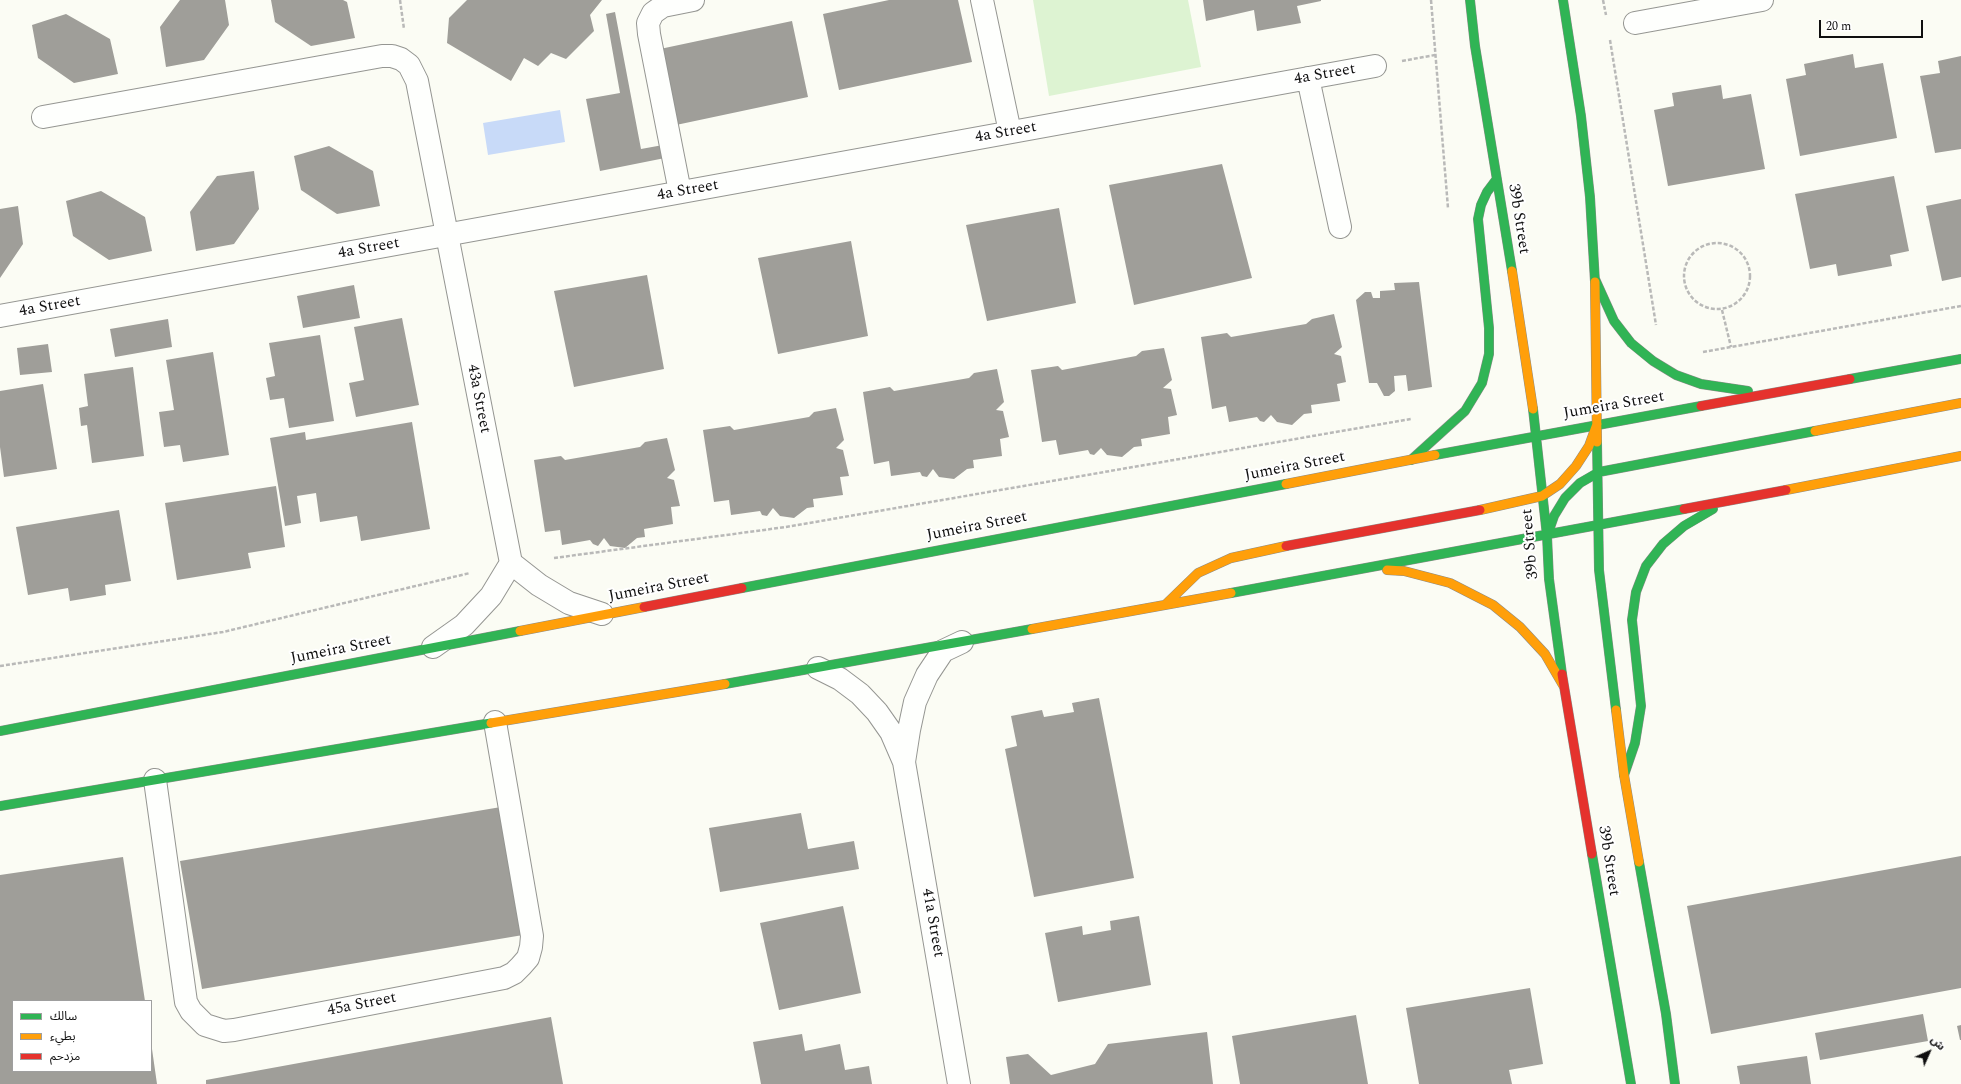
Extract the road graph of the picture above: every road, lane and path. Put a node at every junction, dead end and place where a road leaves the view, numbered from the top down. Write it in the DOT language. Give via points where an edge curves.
graph roads {
  1 [pos="693,0"];
  2 [pos="982,0"];
  3 [pos="1431,0"];
  4 [pos="1470,0"];
  5 [pos="1563,0"];
  6 [pos="1603,0"];
  7 [pos="1762,0"];
  8 [pos="1607,21"];
  9 [pos="1635,23"];
  10 [pos="1609,34"];
  11 [pos="1375,66"];
  12 [pos="1308,78"];
  13 [pos="43,117"];
  14 [pos="1010,132"];
  15 [pos="1496,180"];
  16 [pos="680,192"];
  17 [pos="1449,212"];
  18 [pos="1340,227"];
  19 [pos="446,235"];
  20 [pos="1595,279"];
  21 [pos="1961,306"];
  22 [pos="1722,310"];
  23 [pos="0,316"];
  24 [pos="1731,347"];
  25 [pos="1700,353"];
  26 [pos="1961,359"];
  27 [pos="1653,361"];
  28 [pos="1766,394"];
  29 [pos="1961,403"];
  30 [pos="1418,418"];
  31 [pos="1597,424"];
  32 [pos="1536,436"];
  33 [pos="1961,456"];
  34 [pos="1410,460"];
  35 [pos="1599,472"];
  36 [pos="1542,496"];
  37 [pos="1726,501"];
  38 [pos="1599,526"];
  39 [pos="1547,536"];
  40 [pos="511,564"];
  41 [pos="1356,569"];
  42 [pos="1166,604"];
  43 [pos="602,614"];
  44 [pos="964,641"];
  45 [pos="433,647"];
  46 [pos="0,666"];
  47 [pos="818,668"];
  48 [pos="1563,685"];
  49 [pos="495,722"];
  50 [pos="0,731"];
  51 [pos="904,762"];
  52 [pos="1624,775"];
  53 [pos="155,780"];
  54 [pos="0,806"];
  55 [pos="959,1084"];
  56 [pos="1631,1084"];
  57 [pos="1675,1084"];
  1 -- 16 [label="street" via="663,6 653,13 648,23"];
  2 -- 14 [label="street"];
  3 -- 17 [label="path"];
  4 -- 15 [label="main road, 39b Street"];
  5 -- 20 [label="main road, 39b Street" via="1590,197"];
  6 -- 8 [label="path"];
  7 -- 9 [label="street"];
  10 -- 27 [label="path" via="1662,359"];
  11 -- 12 [label="street, 4a Street"];
  12 -- 14 [label="street, 4a Street"];
  12 -- 18 [label="street"];
  13 -- 19 [label="street, 43a Street" via="392,56 409,65 417,81"];
  14 -- 16 [label="street, 4a Street"];
  15 -- 32 [label="main road, 39b Street" via="1530,383"];
  15 -- 34 [label="main road" via="1484,198 1478,219 1490,354 1482,383 1466,411"];
  16 -- 19 [label="street, 4a Street"];
  19 -- 23 [label="street, 4a Street"];
  19 -- 40 [label="street, 43a Street"];
  20 -- 27 [label="main road" via="1614,321 1631,343"];
  20 -- 31 [label="main road, 39b Street"];
  21 -- 24 [label="path"];
  22 -- 22 [label="path" via="1737,304 1748,291 1751,275 1747,259 1736,247 1720,242 1704,244 1691,253 1684,268 1684,284 1692,299 1706,307"];
  22 -- 24 [label="path"];
  24 -- 25 [label="path"];
  26 -- 28 [label="main road, Jumeira Street"];
  27 -- 28 [label="main road" via="1676,375 1701,384"];
  28 -- 31 [label="main road, Jumeira Street"];
  29 -- 35 [label="main road"];
  30 -- 40 [label="path" via="786,527"];
  31 -- 32 [label="main road, Jumeira Street"];
  31 -- 35 [label="main road, 39b Street"];
  31 -- 36 [label="main road" via="1589,446 1576,466 1560,484"];
  32 -- 34 [label="main road, Jumeira Street"];
  32 -- 36 [label="main road, 39b Street"];
  33 -- 37 [label="main road"];
  34 -- 43 [label="main road, Jumeira Street"];
  35 -- 38 [label="main road, 39b Street"];
  35 -- 39 [label="main road" via="1580,483 1565,498 1554,516"];
  36 -- 39 [label="main road, 39b Street"];
  36 -- 42 [label="main road" via="1493,508 1231,558 1198,573"];
  37 -- 38 [label="main road"];
  37 -- 52 [label="main road" via="1684,526 1663,544 1646,566 1636,592 1632,620 1641,706 1635,743"];
  38 -- 39 [label="main road"];
  38 -- 52 [label="main road, 39b Street" via="1599,570"];
  39 -- 41 [label="main road"];
  39 -- 48 [label="main road, 39b Street" via="1549,580"];
  40 -- 43 [label="street" via="569,603"];
  40 -- 45 [label="street" via="491,596 464,625"];
  40 -- 46 [label="path" via="223,632"];
  41 -- 42 [label="main road"];
  41 -- 48 [label="main road" via="1404,571 1450,583 1493,605 1520,627 1545,654"];
  42 -- 44 [label="main road"];
  43 -- 45 [label="main road, Jumeira Street"];
  44 -- 47 [label="main road"];
  44 -- 51 [label="street, 41a Street" via="942,651 927,675 915,702"];
  45 -- 50 [label="main road, Jumeira Street"];
  47 -- 49 [label="main road"];
  47 -- 51 [label="street, 41a Street" via="860,694 877,712 891,732"];
  48 -- 56 [label="main road, 39b Street"];
  49 -- 53 [label="main road"];
  49 -- 53 [label="street, 45a Street" via="532,936 528,958 514,973 504,978 234,1030 219,1030 205,1025 186,1002"];
  51 -- 55 [label="street, 41a Street"];
  52 -- 57 [label="main road, 39b Street" via="1666,1014"];
  53 -- 54 [label="main road"];
}
